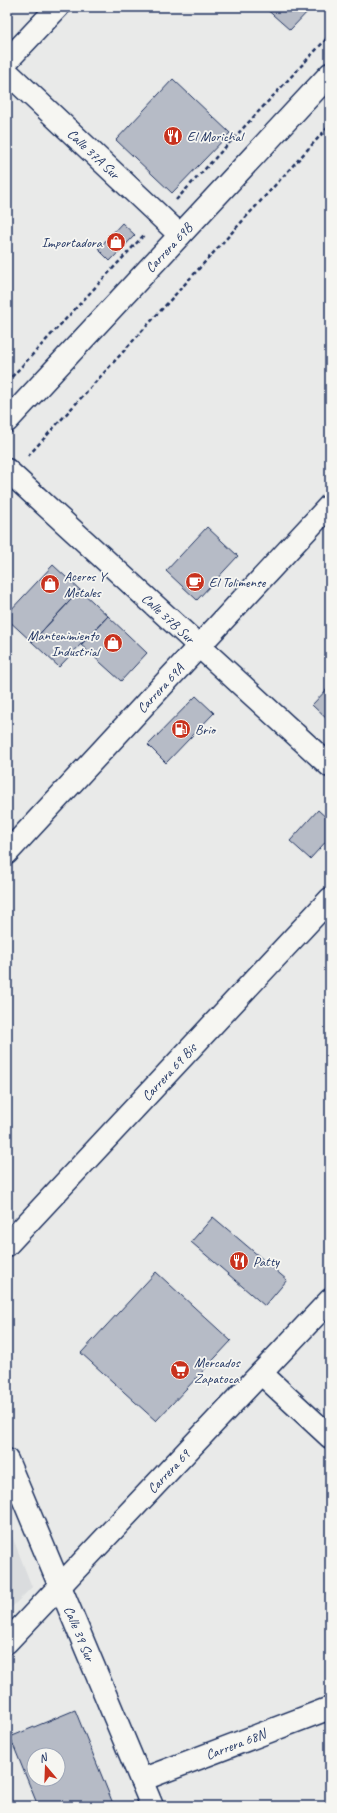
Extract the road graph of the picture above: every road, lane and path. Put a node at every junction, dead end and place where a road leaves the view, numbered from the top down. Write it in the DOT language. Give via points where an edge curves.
graph roads {
  1 [pos="58,7"];
  2 [pos="7,61"];
  3 [pos="7,72"];
  4 [pos="330,74"];
  5 [pos="330,125"];
  6 [pos="180,235"];
  7 [pos="7,421"];
  8 [pos="9,472"];
  9 [pos="330,505"];
  10 [pos="199,646"];
  11 [pos="330,766"];
  12 [pos="7,853"];
  13 [pos="330,899"];
  14 [pos="7,1245"];
  15 [pos="330,1300"];
  16 [pos="261,1373"];
  17 [pos="330,1437"];
  18 [pos="7,1460"];
  19 [pos="60,1586"];
  20 [pos="7,1642"];
  21 [pos="330,1708"];
  22 [pos="141,1780"];
  23 [pos="152,1806"];
  1 -- 2 [label="street"];
  3 -- 6 [label="street, Calle 37A Sur"];
  4 -- 6 [label="street, Carrera 69B"];
  5 -- 8 [label="path"];
  6 -- 7 [label="street, Carrera 69B"];
  8 -- 10 [label="street, Calle 37B Sur"];
  9 -- 10 [label="street, Carrera 69A"];
  10 -- 11 [label="street, Calle 37B Sur"];
  10 -- 12 [label="street, Carrera 69A"];
  13 -- 14 [label="street, Carrera 69 Bis"];
  15 -- 16 [label="street, Carrera 69"];
  16 -- 17 [label="street"];
  16 -- 19 [label="street, Carrera 69"];
  18 -- 19 [label="street, Calle 39 Sur"];
  19 -- 20 [label="street, Carrera 69"];
  19 -- 22 [label="street, Calle 39 Sur"];
  21 -- 22 [label="street, Carrera 68N"];
  22 -- 23 [label="street, Calle 39 Sur"];
}
